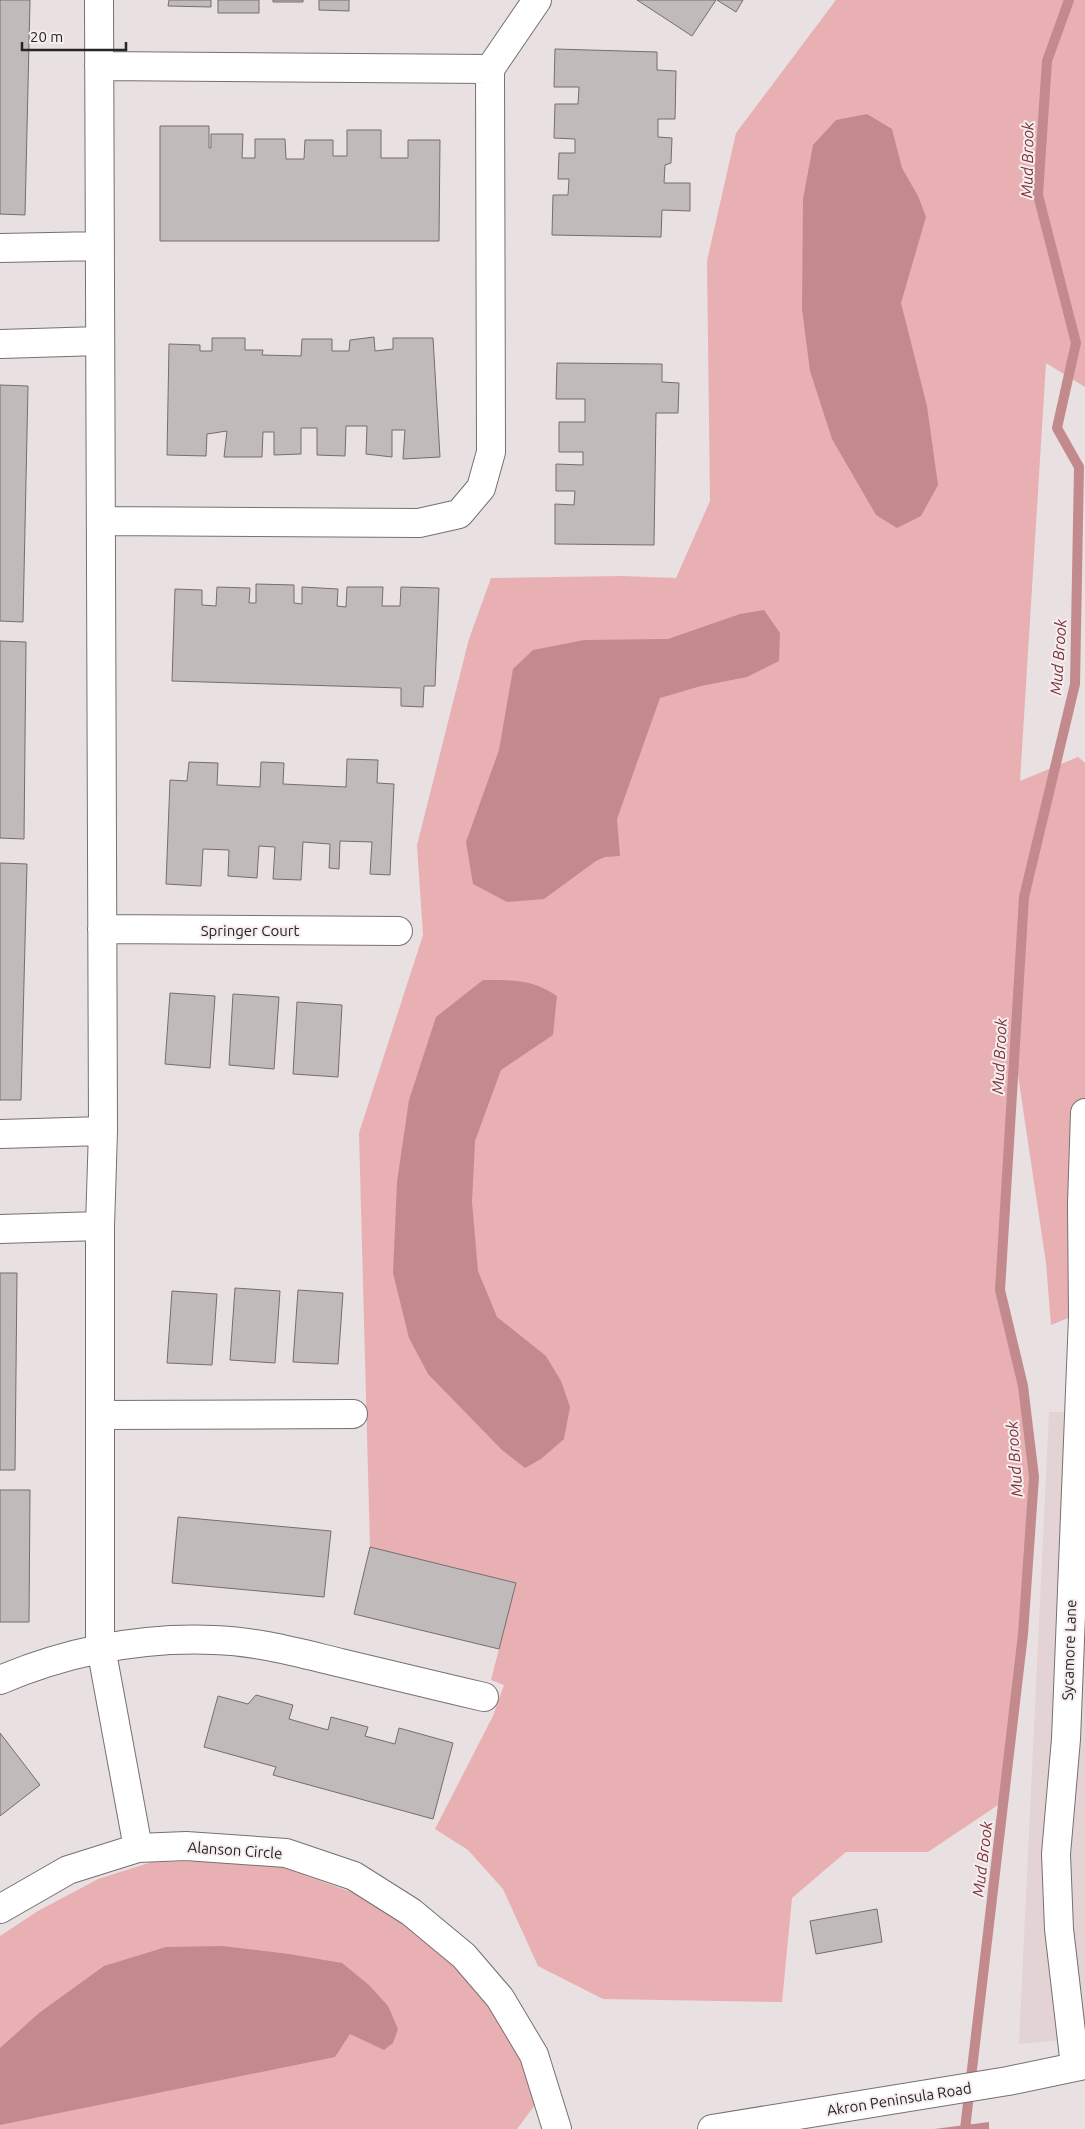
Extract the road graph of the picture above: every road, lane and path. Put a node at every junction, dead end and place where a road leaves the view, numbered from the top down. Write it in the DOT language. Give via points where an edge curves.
graph roads {
  1 [pos="99,0"];
  2 [pos="537,0"];
  3 [pos="99,66"];
  4 [pos="490,69"];
  5 [pos="100,246"];
  6 [pos="0,248"];
  7 [pos="100,341"];
  8 [pos="0,344"];
  9 [pos="101,521"];
  10 [pos="102,929"];
  11 [pos="398,931"];
  12 [pos="1085,1113"];
  13 [pos="103,1131"];
  14 [pos="0,1134"];
  15 [pos="100,1226"];
  16 [pos="0,1229"];
  17 [pos="353,1414"];
  18 [pos="100,1415"];
  19 [pos="100,1647"];
  20 [pos="0,1680"];
  21 [pos="484,1697"];
  22 [pos="138,1848"];
  23 [pos="0,1909"];
  24 [pos="1080,2065"];
  25 [pos="557,2129"];
  26 [pos="712,2129"];
  1 -- 3 [label="street"];
  2 -- 4 [label="street"];
  3 -- 4 [label="street"];
  3 -- 5 [label="street"];
  4 -- 9 [label="street" via="491,452 481,488 459,514 419,523"];
  5 -- 6 [label="street"];
  5 -- 7 [label="street"];
  7 -- 8 [label="street"];
  7 -- 9 [label="street"];
  9 -- 10 [label="street"];
  10 -- 11 [label="street, Springer Court"];
  10 -- 13 [label="street"];
  12 -- 24 [label="street, Sycamore Lane" via="1083,1317 1066,1739 1056,1854 1059,1929"];
  13 -- 14 [label="street"];
  13 -- 15 [label="street"];
  15 -- 16 [label="street"];
  15 -- 18 [label="street"];
  17 -- 18 [label="street"];
  18 -- 19 [label="street"];
  19 -- 20 [label="street" via="40,1663"];
  19 -- 21 [label="street" via="164,1640 215,1640 287,1650"];
  19 -- 22 [label="street"];
  22 -- 23 [label="street, Alanson Circle" via="68,1870"];
  22 -- 25 [label="street, Alanson Circle" via="186,1846 286,1853 354,1876 411,1912 464,1956 500,1998 534,2055"];
  24 -- 26 [label="street, Akron Peninsula Road" via="1008,2081"];
}
